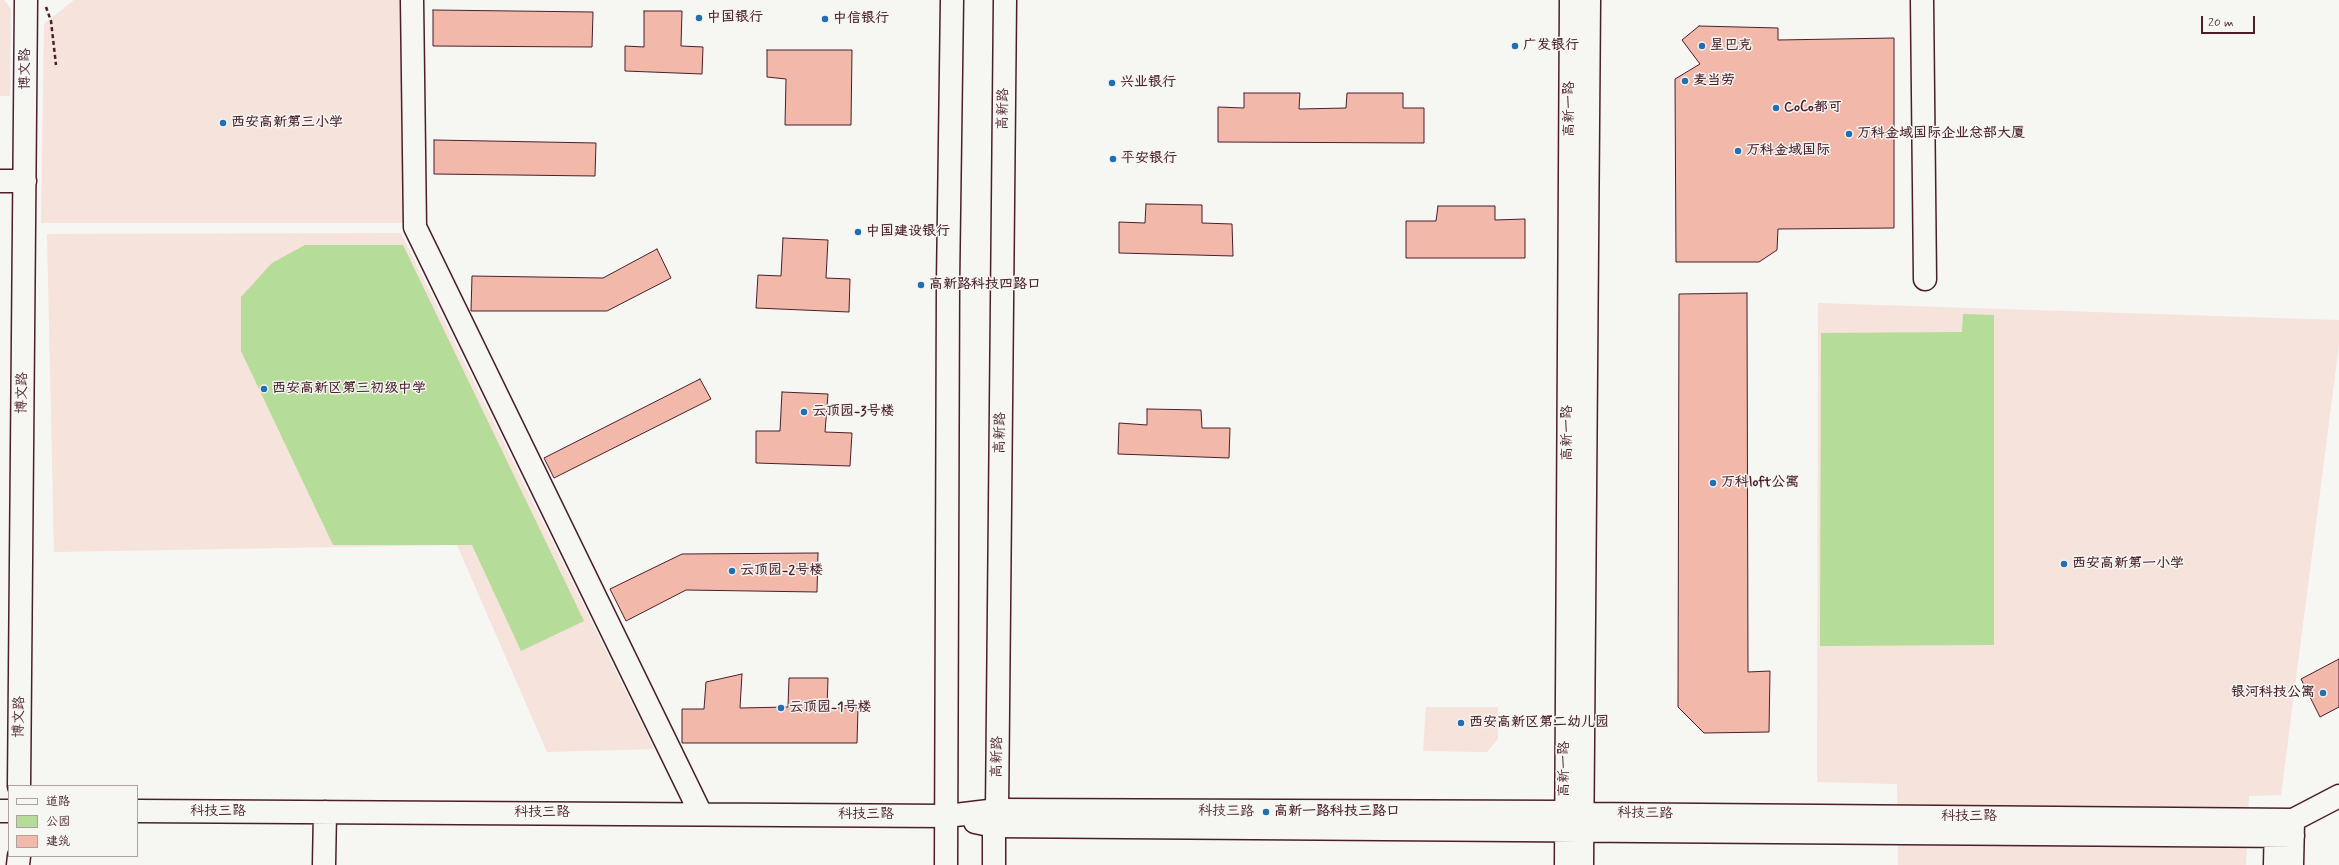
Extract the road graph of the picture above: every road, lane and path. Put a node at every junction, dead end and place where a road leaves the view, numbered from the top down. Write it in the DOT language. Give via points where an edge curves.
graph roads {
  1 [pos="26,0"];
  2 [pos="412,0"];
  3 [pos="952,0"];
  4 [pos="1005,0"];
  5 [pos="1571,0"];
  6 [pos="1589,0"];
  7 [pos="1922,0"];
  8 [pos="51,21"];
  9 [pos="56,65"];
  10 [pos="0,181"];
  11 [pos="25,181"];
  12 [pos="1925,279"];
  13 [pos="19,785"];
  14 [pos="2339,796"];
  15 [pos="138,811"];
  16 [pos="325,812"];
  17 [pos="701,814"];
  18 [pos="947,816"];
  19 [pos="996,818"];
  20 [pos="1574,822"];
  21 [pos="2284,828"];
  22 [pos="324,865"];
  23 [pos="946,865"];
  24 [pos="994,865"];
  25 [pos="1566,865"];
  26 [pos="1582,865"];
  27 [pos="2275,865"];
  28 [pos="2292,865"];
  1 -- 11 [label="street, 博文路"];
  2 -- 17 [label="street" via="415,227"];
  3 -- 18 [label="street" via="948,290"];
  4 -- 19 [label="street, 高新路"];
  5 -- 20 [label="street, 高新一路"];
  6 -- 20 [label="street, 高新一路"];
  7 -- 12 [label="street"];
  8 -- 9 [label="path"];
  10 -- 11 [label="street"];
  11 -- 13 [label="street, 博文路"];
  14 -- 21 [label="street, 科技三路"];
  15 -- 16 [label="street, 科技三路"];
  16 -- 17 [label="street, 科技三路"];
  16 -- 22 [label="street"];
  17 -- 18 [label="street, 科技三路"];
  18 -- 19 [label="street, 科技三路"];
  18 -- 23 [label="street"];
  19 -- 20 [label="street, 科技三路"];
  19 -- 24 [label="street, 高新路"];
  20 -- 21 [label="street, 科技三路"];
  20 -- 25 [label="street, 高新一路"];
  20 -- 26 [label="street, 高新一路"];
  21 -- 27 [label="street"];
  21 -- 28 [label="street"];
}
